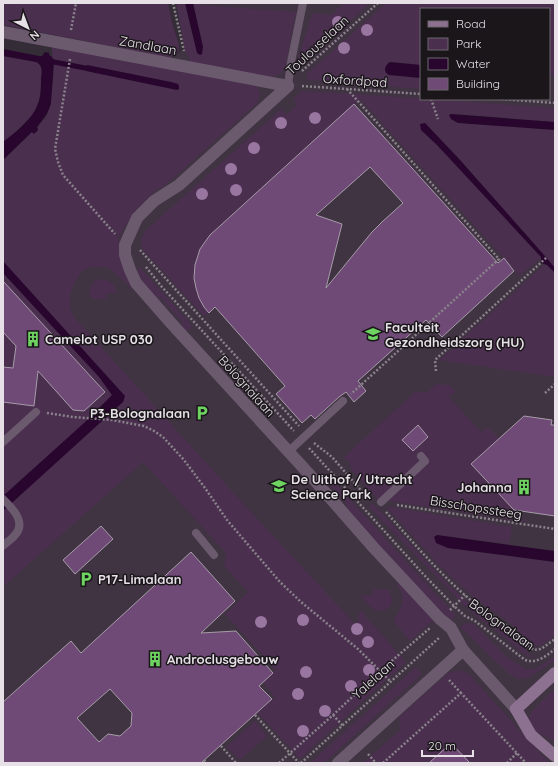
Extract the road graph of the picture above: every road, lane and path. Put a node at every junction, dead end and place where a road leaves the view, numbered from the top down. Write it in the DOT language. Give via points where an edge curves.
graph roads {
  1 [pos="76,3"];
  2 [pos="174,3"];
  3 [pos="303,3"];
  4 [pos="378,3"];
  5 [pos="71,26"];
  6 [pos="3,32"];
  7 [pos="71,54"];
  8 [pos="187,66"];
  9 [pos="288,86"];
  10 [pos="347,89"];
  11 [pos="420,94"];
  12 [pos="431,100"];
  13 [pos="514,100"];
  14 [pos="555,103"];
  15 [pos="438,119"];
  16 [pos="125,244"];
  17 [pos="139,250"];
  18 [pos="546,258"];
  19 [pos="144,266"];
  20 [pos="148,270"];
  21 [pos="436,371"];
  22 [pos="555,384"];
  23 [pos="545,393"];
  24 [pos="343,401"];
  25 [pos="36,412"];
  26 [pos="307,435"];
  27 [pos="3,442"];
  28 [pos="288,452"];
  29 [pos="421,456"];
  30 [pos="3,499"];
  31 [pos="382,506"];
  32 [pos="555,529"];
  33 [pos="196,533"];
  34 [pos="3,546"];
  35 [pos="214,555"];
  36 [pos="465,595"];
  37 [pos="454,606"];
  38 [pos="465,616"];
  39 [pos="440,620"];
  40 [pos="451,628"];
  41 [pos="555,639"];
  42 [pos="555,649"];
  43 [pos="463,650"];
  44 [pos="380,671"];
  45 [pos="555,673"];
  46 [pos="391,682"];
  47 [pos="516,709"];
  48 [pos="255,714"];
  49 [pos="333,715"];
  50 [pos="343,726"];
  51 [pos="221,746"];
  52 [pos="290,753"];
  53 [pos="517,753"];
  54 [pos="555,756"];
  55 [pos="204,760"];
  56 [pos="206,763"];
  57 [pos="236,763"];
  58 [pos="279,763"];
  59 [pos="300,763"];
  60 [pos="338,763"];
  61 [pos="383,763"];
  62 [pos="507,763"];
  63 [pos="526,763"];
  1 -- 5 [label="path"];
  2 -- 8 [label="path"];
  3 -- 9 [label="lane" via="290,62"];
  4 -- 9 [label="path, Toulouselaan"];
  6 -- 8 [label="street, Zandlaan"];
  7 -- 16 [label="path" via="56,149 58,162 63,175"];
  8 -- 9 [label="street, Zandlaan"];
  9 -- 10 [label="path, Oxfordpad"];
  9 -- 16 [label="street" via="178,185 154,201 137,218"];
  10 -- 11 [label="path, Oxfordpad"];
  10 -- 24 [label="path" via="499,259"];
  12 -- 15 [label="path"];
  13 -- 14 [label="path"];
  16 -- 28 [label="street, Bolognalaan" via="125,255 136,283"];
  17 -- 26 [label="path"];
  18 -- 21 [label="path" via="435,360"];
  19 -- 20 [label="path"];
  22 -- 23 [label="path"];
  24 -- 26 [label="lane"];
  25 -- 27 [label="lane"];
  25 -- 44 [label="path" via="112,420 154,430 184,460 227,520 280,582"];
  26 -- 28 [label="lane"];
  26 -- 31 [label="path, Bisschopssteeg" via="332,457 365,495"];
  28 -- 39 [label="street, Bolognalaan"];
  29 -- 31 [label="lane" via="425,461"];
  30 -- 34 [label="lane" via="16,514 20,524 16,534"];
  31 -- 32 [label="path, Bisschopssteeg"];
  31 -- 36 [label="path" via="436,567"];
  33 -- 35 [label="lane"];
  36 -- 37 [label="path"];
  36 -- 41 [label="path" via="506,625 534,650 541,649"];
  37 -- 38 [label="path, Bolognalaan"];
  37 -- 39 [label="path"];
  38 -- 40 [label="path, Yalelaan"];
  38 -- 42 [label="path, Bolognalaan" via="530,662"];
  39 -- 40 [label="street, Bolognalaan"];
  39 -- 44 [label="path"];
  40 -- 43 [label="street, Bolognalaan"];
  40 -- 46 [label="path, Yalelaan"];
  43 -- 47 [label="street, Bolognalaan"];
  43 -- 60 [label="street"];
  44 -- 46 [label="path"];
  44 -- 49 [label="path"];
  45 -- 47 [label="street"];
  46 -- 50 [label="path, Yalelaan"];
  47 -- 54 [label="street, Bolognalaan" via="531,735"];
  48 -- 52 [label="path"];
  49 -- 50 [label="path"];
  49 -- 52 [label="path"];
  50 -- 59 [label="path, Yalelaan"];
  51 -- 57 [label="path"];
  52 -- 58 [label="path"];
  52 -- 59 [label="path"];
  53 -- 61 [label="path" via="461,693"];
  53 -- 62 [label="path"];
  53 -- 63 [label="path"];
  55 -- 56 [label="path"];
}
